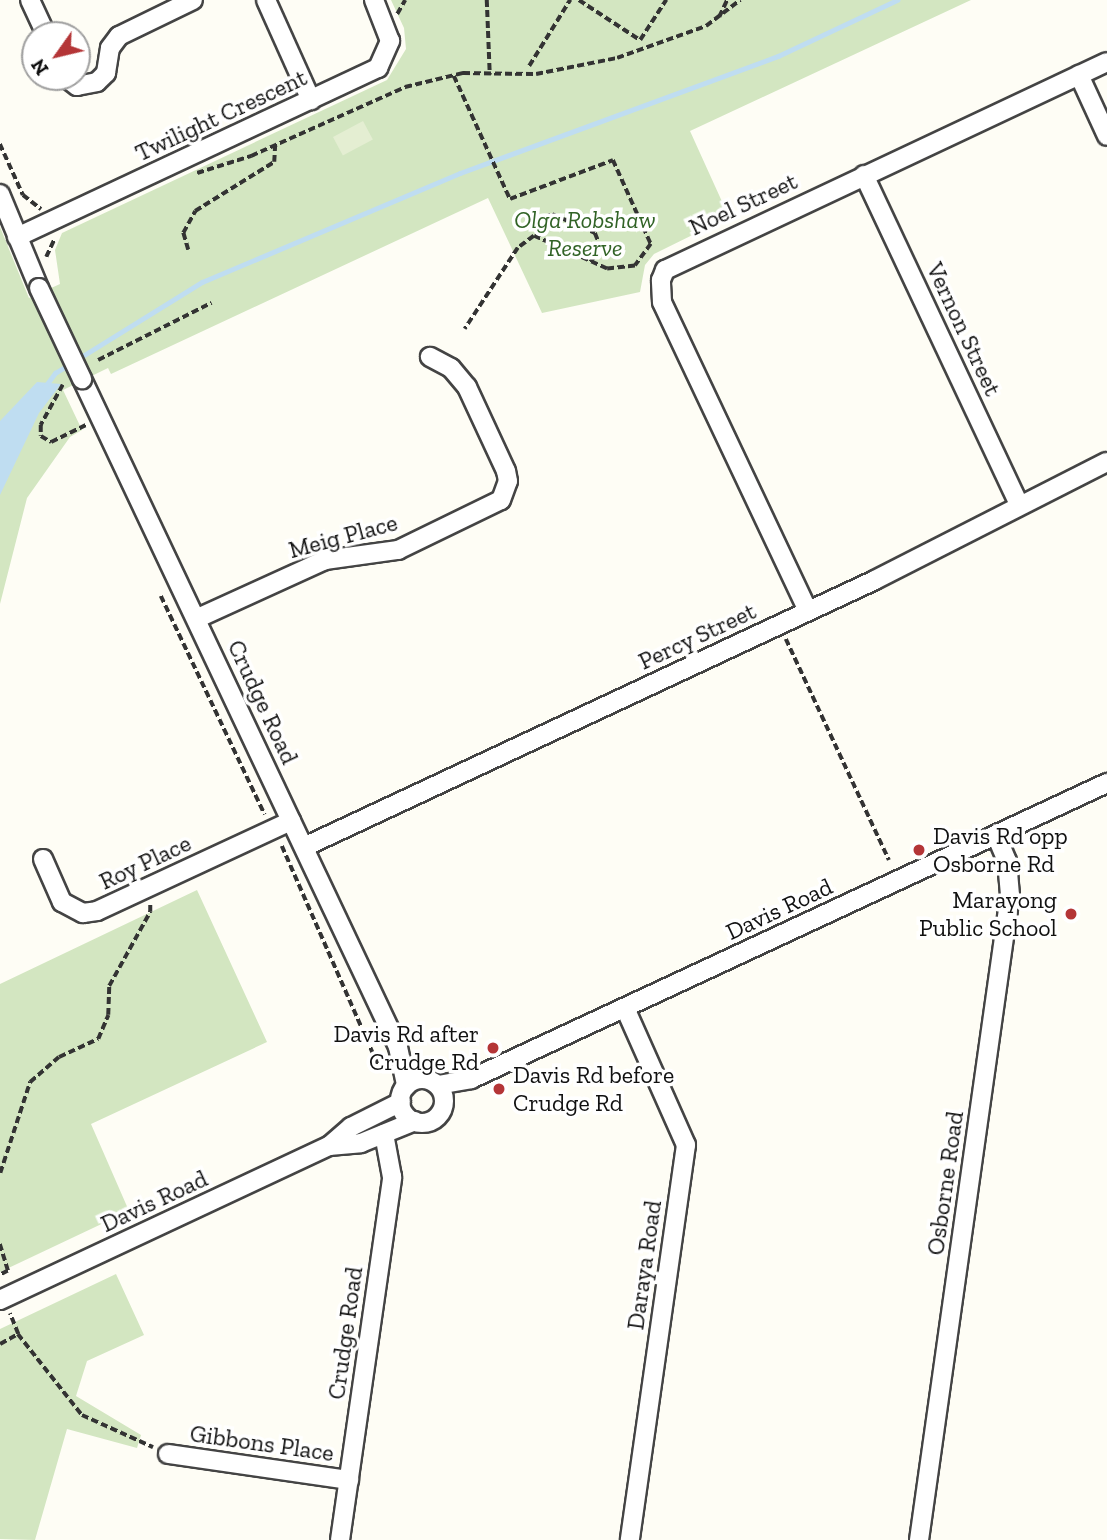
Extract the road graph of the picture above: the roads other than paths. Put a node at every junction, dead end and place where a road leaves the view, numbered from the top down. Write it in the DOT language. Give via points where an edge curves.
graph roads {
  1 [pos="30,0"];
  2 [pos="193,0"];
  3 [pos="266,0"];
  4 [pos="374,0"];
  5 [pos="40,21"];
  6 [pos="1107,62"];
  7 [pos="1079,75"];
  8 [pos="91,83"];
  9 [pos="311,100"];
  10 [pos="1107,135"];
  11 [pos="864,175"];
  12 [pos="0,194"];
  13 [pos="18,237"];
  14 [pos="430,357"];
  15 [pos="1107,462"];
  16 [pos="1019,504"];
  17 [pos="808,611"];
  18 [pos="198,618"];
  19 [pos="1107,783"];
  20 [pos="291,821"];
  21 [pos="996,835"];
  22 [pos="303,847"];
  23 [pos="43,859"];
  24 [pos="625,1008"];
  25 [pos="398,1047"];
  26 [pos="471,1079"];
  27 [pos="431,1082"];
  28 [pos="403,1094"];
  29 [pos="443,1106"];
  30 [pos="415,1121"];
  31 [pos="384,1134"];
  32 [pos="329,1146"];
  33 [pos="0,1300"];
  34 [pos="168,1454"];
  35 [pos="349,1480"];
  36 [pos="340,1540"];
  37 [pos="630,1540"];
  38 [pos="919,1540"];
  1 -- 5 [label="street"];
  2 -- 8 [label="street" via="119,36 110,48 106,73"];
  3 -- 9 [label="street"];
  4 -- 9 [label="street, Twilight Crescent" via="390,41 385,60 369,74"];
  6 -- 7 [label="street, Noel Street"];
  7 -- 10 [label="street"];
  7 -- 11 [label="street, Noel Street"];
  9 -- 13 [label="street, Twilight Crescent"];
  11 -- 16 [label="street, Vernon Street"];
  11 -- 17 [label="street, Noel Street" via="675,262 661,280 662,302"];
  12 -- 13 [label="street, Crudge Road"];
  13 -- 18 [label="street, Crudge Road, bridge" via="38,288"];
  14 -- 18 [label="street, Meig Place" via="451,368 467,387 506,471 509,503 398,550 325,561"];
  15 -- 16 [label="street, Percy Street"];
  16 -- 17 [label="street, Percy Street"];
  17 -- 22 [label="street, Percy Street"];
  18 -- 20 [label="street, Crudge Road"];
  19 -- 21 [label="street, Davis Road"];
  20 -- 22 [label="street, Crudge Road"];
  20 -- 23 [label="street, Roy Place" via="97,911 72,909 52,887"];
  21 -- 24 [label="street, Davis Road"];
  21 -- 38 [label="street, Osborne Road" via="1007,861 1010,895"];
  22 -- 25 [label="street, Crudge Road"];
  24 -- 26 [label="street, Davis Road"];
  24 -- 37 [label="street, Daraya Road" via="686,1145"];
  25 -- 27 [label="street, Crudge Road"];
  25 -- 28 [label="street, Crudge Road"];
  26 -- 27 [label="street, Davis Road"];
  26 -- 29 [label="street, Davis Road"];
  27 -- 28 [label="street"];
  27 -- 29 [label="street"];
  28 -- 30 [label="street" via="404,1112"];
  28 -- 32 [label="street, Davis Road"];
  29 -- 30 [label="street" via="436,1118"];
  30 -- 31 [label="street, Davis Road"];
  31 -- 32 [label="street, Davis Road"];
  31 -- 35 [label="street, Crudge Road" via="392,1177"];
  32 -- 33 [label="street, Davis Road"];
  34 -- 35 [label="street, Gibbons Place"];
  35 -- 36 [label="street, Crudge Road"];
}
